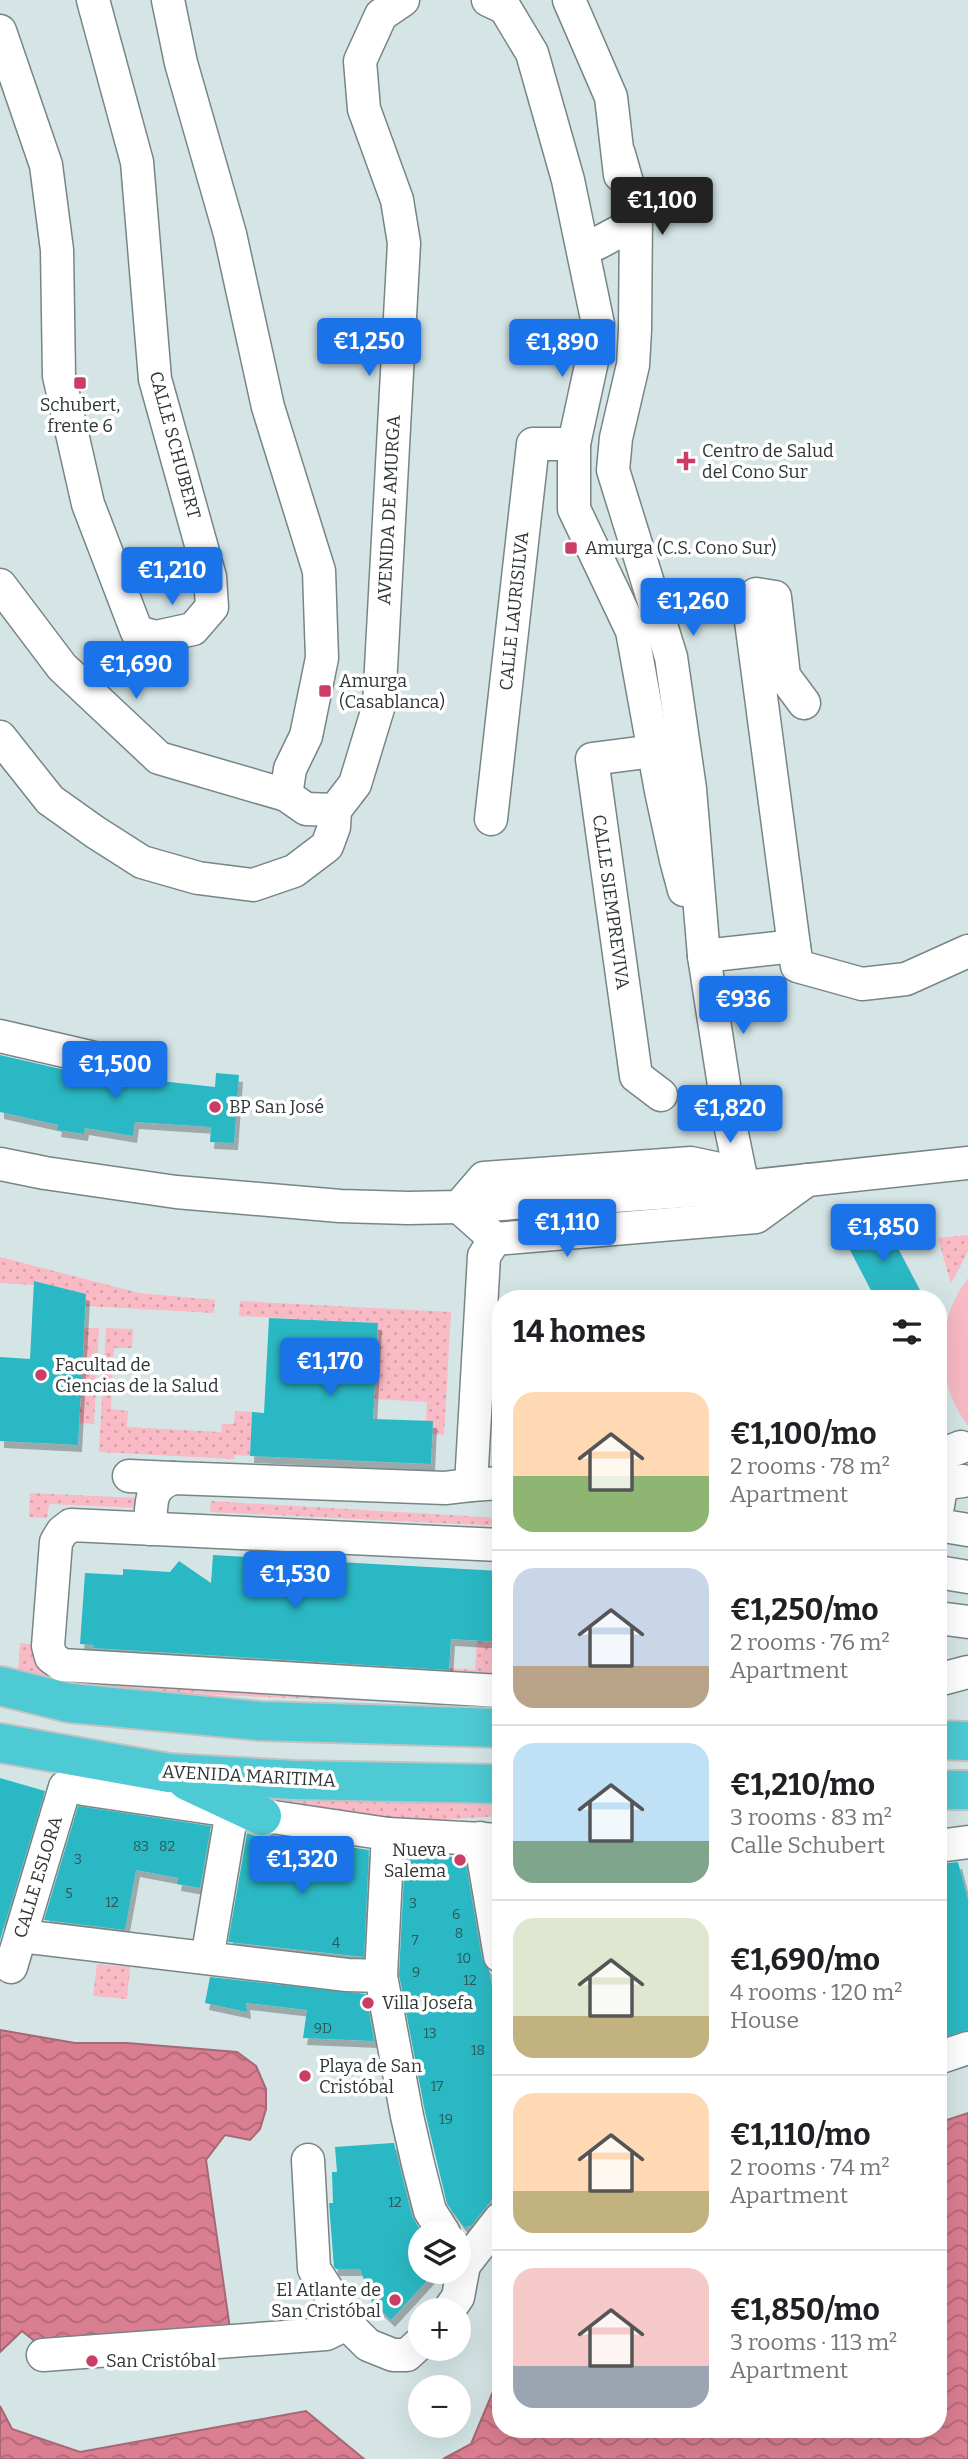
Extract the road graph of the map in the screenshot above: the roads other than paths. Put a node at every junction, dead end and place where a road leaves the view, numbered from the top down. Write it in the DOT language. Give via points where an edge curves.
graph roads {
  1 [pos="93,0"];
  2 [pos="168,0"];
  3 [pos="403,0"];
  4 [pos="488,0"];
  5 [pos="569,0"];
  6 [pos="0,31"];
  7 [pos="619,154"];
  8 [pos="568,180"];
  9 [pos="624,229"];
  10 [pos="596,244"];
  11 [pos="614,285"];
  12 [pos="596,333"];
  13 [pos="635,338"];
  14 [pos="574,444"];
  15 [pos="0,585"];
  16 [pos="804,703"];
  17 [pos="0,737"];
  18 [pos="654,751"];
  19 [pos="676,790"];
  20 [pos="286,795"];
  21 [pos="335,810"];
  22 [pos="491,819"];
  23 [pos="794,946"];
  24 [pos="968,951"];
  25 [pos="704,956"];
  26 [pos="0,1036"];
  27 [pos="129,1066"];
  28 [pos="662,1095"];
  29 [pos="730,1124"];
  30 [pos="691,1163"];
  31 [pos="968,1163"];
  32 [pos="0,1164"];
  33 [pos="808,1179"];
  34 [pos="743,1187"];
  35 [pos="459,1208"];
  36 [pos="703,1222"];
  37 [pos="490,1248"];
  38 [pos="129,1476"];
  39 [pos="173,1478"];
  40 [pos="486,1484"];
  41 [pos="947,1526"];
  42 [pos="150,1529"];
  43 [pos="968,1530"];
  44 [pos="492,1545"];
  45 [pos="947,1574"];
  46 [pos="968,1577"];
  47 [pos="947,1619"];
  48 [pos="968,1622"];
  49 [pos="968,1672"];
  50 [pos="947,1678"];
  51 [pos="0,1686"];
  52 [pos="492,1690"];
  53 [pos="492,1728"];
  54 [pos="947,1735"];
  55 [pos="968,1739"];
  56 [pos="947,1740"];
  57 [pos="0,1743"];
  58 [pos="169,1773"];
  59 [pos="492,1784"];
  60 [pos="947,1790"];
  61 [pos="968,1790"];
  62 [pos="247,1814"];
  63 [pos="388,1834"];
  64 [pos="490,1839"];
  65 [pos="968,1842"];
  66 [pos="947,1845"];
  67 [pos="492,1862"];
  68 [pos="20,1936"];
  69 [pos="210,1941"];
  70 [pos="12,1967"];
  71 [pos="382,1976"];
  72 [pos="968,2048"];
  73 [pos="947,2055"];
  74 [pos="308,2160"];
  75 [pos="436,2221"];
  76 [pos="492,2228"];
  77 [pos="471,2250"];
  78 [pos="349,2323"];
  79 [pos="408,2354"];
  80 [pos="43,2355"];
  1 -- 6 [label="street, CALLE SCHUBERT" via="137,162 155,379 211,577 212,607 192,629 156,637 137,632 88,503 59,376 57,250 47,165"];
  2 -- 20 [label="street" via="230,234 268,407 318,571 322,658 306,736 290,769"];
  3 -- 21 [label="street, AVENIDA DE AMURGA" via="382,15 360,61 364,109 397,200 404,243 379,705 355,784"];
  4 -- 8 [label="street" via="505,8 532,53"];
  5 -- 7 [label="street" via="611,97"];
  7 -- 9 [label="street"];
  7 -- 13 [label="street" via="636,214"];
  8 -- 10 [label="street"];
  8 -- 12 [label="street"];
  9 -- 10 [label="street"];
  9 -- 11 [label="street"];
  10 -- 11 [label="street"];
  11 -- 12 [label="street"];
  11 -- 13 [label="street"];
  12 -- 13 [label="street" via="614,340"];
  12 -- 14 [label="street"];
  13 -- 19 [label="street" via="613,470 671,657"];
  14 -- 18 [label="street" via="574,509 632,631"];
  14 -- 22 [label="street, CALLE LAURISILVA" via="533,444"];
  15 -- 20 [label="street" via="62,667 159,758"];
  16 -- 23 [label="street" via="783,676 775,597 756,594 749,606"];
  17 -- 21 [label="street" via="50,800 142,862 198,878 253,885 295,872 327,845"];
  18 -- 19 [label="street"];
  18 -- 28 [label="street, CALLE SIEMPREVIVA" via="592,759 635,1076"];
  19 -- 25 [label="street"];
  20 -- 21 [label="street" via="306,809"];
  23 -- 24 [label="street" via="797,966 862,984 906,979"];
  23 -- 25 [label="street"];
  25 -- 29 [label="street"];
  26 -- 27 [label="street"];
  29 -- 30 [label="street" via="716,1152"];
  29 -- 34 [label="street"];
  30 -- 34 [label="street" via="719,1169"];
  30 -- 35 [label="street" via="484,1178"];
  31 -- 33 [label="street"];
  32 -- 35 [label="street" via="177,1192 340,1206"];
  33 -- 34 [label="street"];
  33 -- 36 [label="street" via="756,1217"];
  34 -- 35 [label="street"];
  34 -- 36 [label="street"];
  35 -- 37 [label="street"];
  36 -- 37 [label="street"];
  37 -- 40 [label="street"];
  38 -- 39 [label="street"];
  39 -- 40 [label="street" via="445,1489"];
  39 -- 42 [label="street" via="156,1489"];
  41 -- 43 [label="street"];
  42 -- 44 [label="street"];
  42 -- 52 [label="street" via="71,1525 62,1532 56,1542 48,1646 51,1657 62,1665"];
  45 -- 46 [label="street"];
  47 -- 48 [label="street"];
  49 -- 50 [label="street"];
  51 -- 53 [label="highway" via="70,1703 260,1721"];
  54 -- 55 [label="street"];
  55 -- 56 [label="highway"];
  57 -- 58 [label="highway, AVENIDA MARITIMA"];
  58 -- 59 [label="highway, AVENIDA MARITIMA"];
  58 -- 62 [label="highway"];
  60 -- 61 [label="highway"];
  62 -- 63 [label="street"];
  62 -- 68 [label="street, CALLE ESLORA" via="74,1788"];
  62 -- 69 [label="street"];
  63 -- 64 [label="street"];
  63 -- 71 [label="street"];
  64 -- 67 [label="street"];
  65 -- 66 [label="street"];
  68 -- 70 [label="street, CALLE ESLORA"];
  68 -- 71 [label="street"];
  71 -- 75 [label="street" via="392,2110"];
  72 -- 73 [label="street"];
  74 -- 78 [label="street" via="314,2269"];
  76 -- 77 [label="street"];
  78 -- 79 [label="street" via="368,2345 386,2353"];
  78 -- 80 [label="street" via="326,2334"];
}
